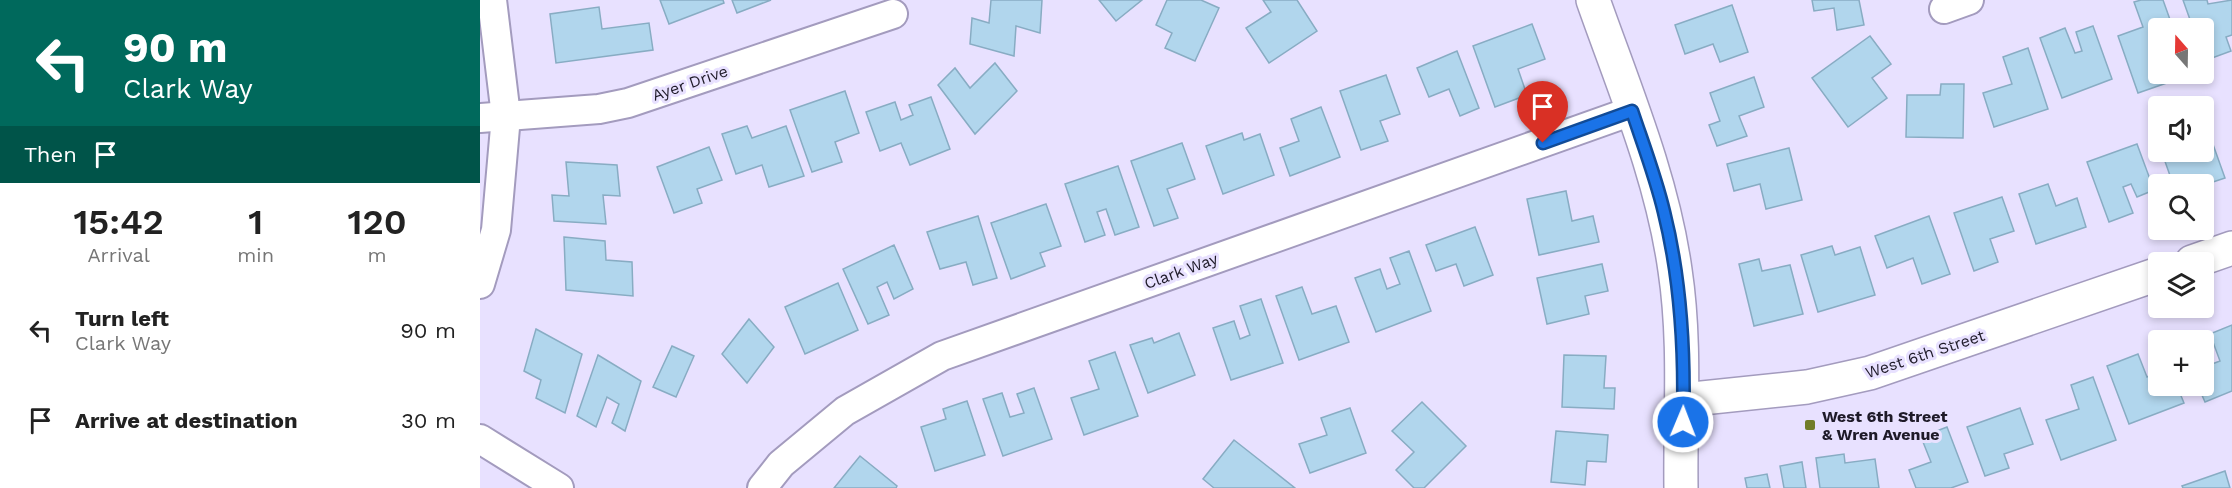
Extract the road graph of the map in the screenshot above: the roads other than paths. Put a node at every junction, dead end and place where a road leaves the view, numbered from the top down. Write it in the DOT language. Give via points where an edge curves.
graph roads {
  1 [pos="492,0"];
  2 [pos="1593,0"];
  3 [pos="893,14"];
  4 [pos="1632,111"];
  5 [pos="493,117"];
  6 [pos="2232,248"];
  7 [pos="2214,254"];
  8 [pos="2148,277"];
  9 [pos="480,284"];
  10 [pos="1683,400"];
  11 [pos="480,439"];
  12 [pos="559,488"];
  13 [pos="762,488"];
  14 [pos="1681,488"];
  1 -- 5 [label="street"];
  2 -- 4 [label="street"];
  3 -- 5 [label="street, Ayer Drive" via="628,104"];
  4 -- 10 [label="street" via="1664,212 1676,269 1683,334"];
  4 -- 13 [label="street, Clark Way" via="942,356 845,411 781,464"];
  5 -- 9 [label="street" via="496,230"];
  6 -- 7 [label="street"];
  8 -- 10 [label="street, West 6th Street" via="1870,373 1807,387"];
  10 -- 14 [label="street"];
  11 -- 12 [label="street"];
}
